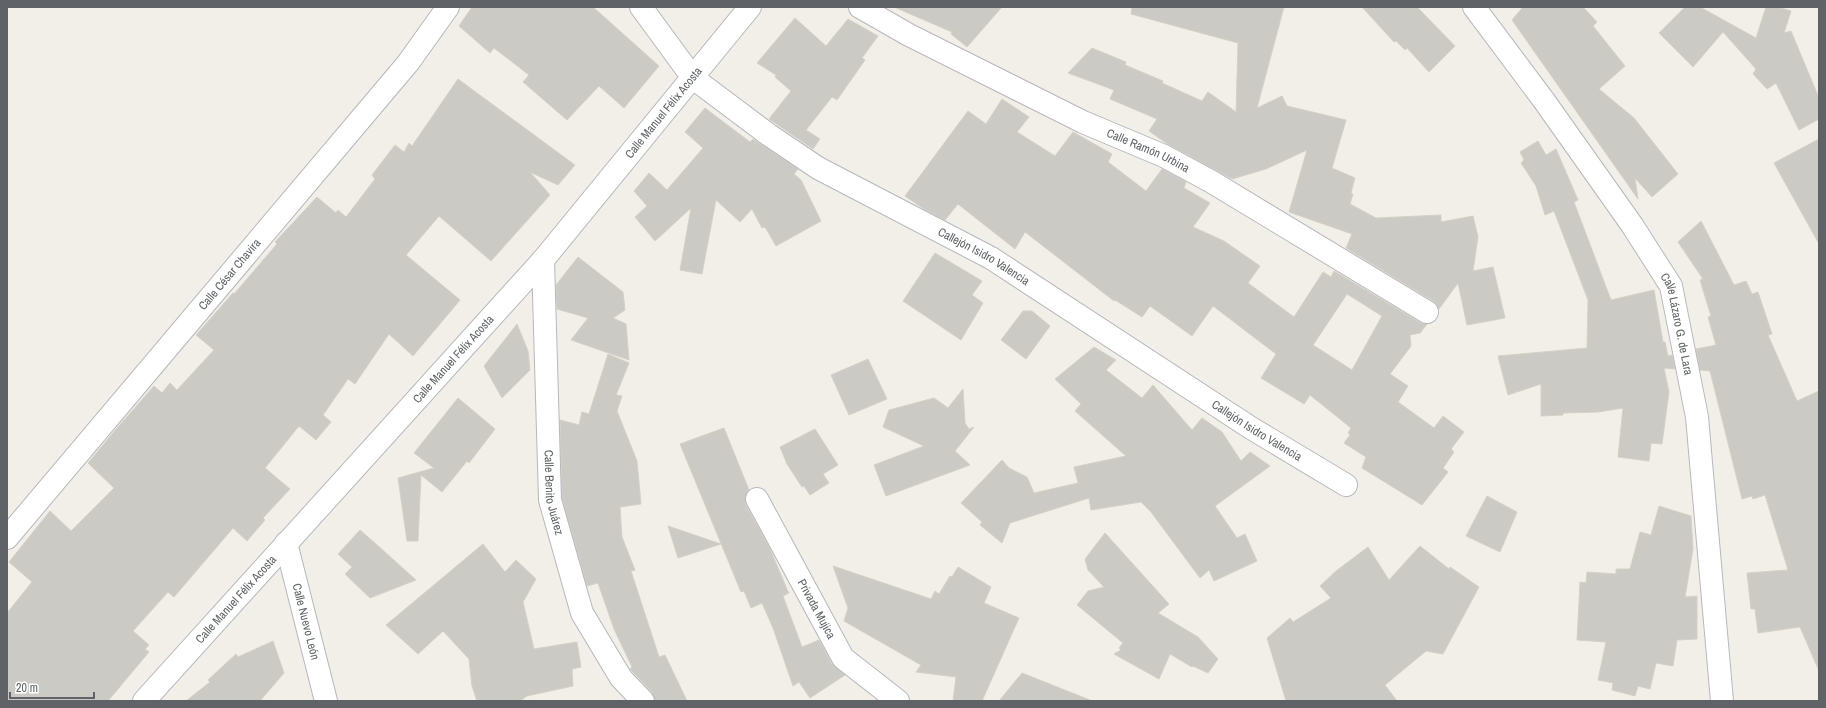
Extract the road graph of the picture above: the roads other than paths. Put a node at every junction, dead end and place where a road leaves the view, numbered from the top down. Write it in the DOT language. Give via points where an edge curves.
graph roads {
  1 [pos="448,7"];
  2 [pos="641,7"];
  3 [pos="750,7"];
  4 [pos="860,7"];
  5 [pos="1474,7"];
  6 [pos="693,78"];
  7 [pos="543,260"];
  8 [pos="1426,312"];
  9 [pos="1346,486"];
  10 [pos="757,500"];
  11 [pos="7,538"];
  12 [pos="286,543"];
  13 [pos="144,701"];
  14 [pos="326,701"];
  15 [pos="643,701"];
  16 [pos="898,701"];
  17 [pos="1722,701"];
  1 -- 11 [label="street, Calle César Chavira" via="408,63"];
  2 -- 6 [label="street, Callejón Isidro Valencia"];
  3 -- 6 [label="street, Calle Manuel Félix Acosta"];
  4 -- 8 [label="street, Calle Ramón Urbina" via="909,35 1076,118 1164,156 1212,182"];
  5 -- 17 [label="street, Calle Lázaro G. de Lara" via="1545,102 1672,286 1697,417"];
  6 -- 7 [label="street, Calle Manuel Félix Acosta"];
  6 -- 9 [label="street, Callejón Isidro Valencia" via="818,168 991,258 1251,428"];
  7 -- 12 [label="street, Calle Manuel Félix Acosta"];
  7 -- 15 [label="street, Calle Benito Juárez" via="550,500 582,613 621,678"];
  10 -- 16 [label="street, Privada Mujica" via="843,658"];
  12 -- 13 [label="street, Calle Manuel Félix Acosta"];
  12 -- 14 [label="street, Calle Nuevo León"];
}
